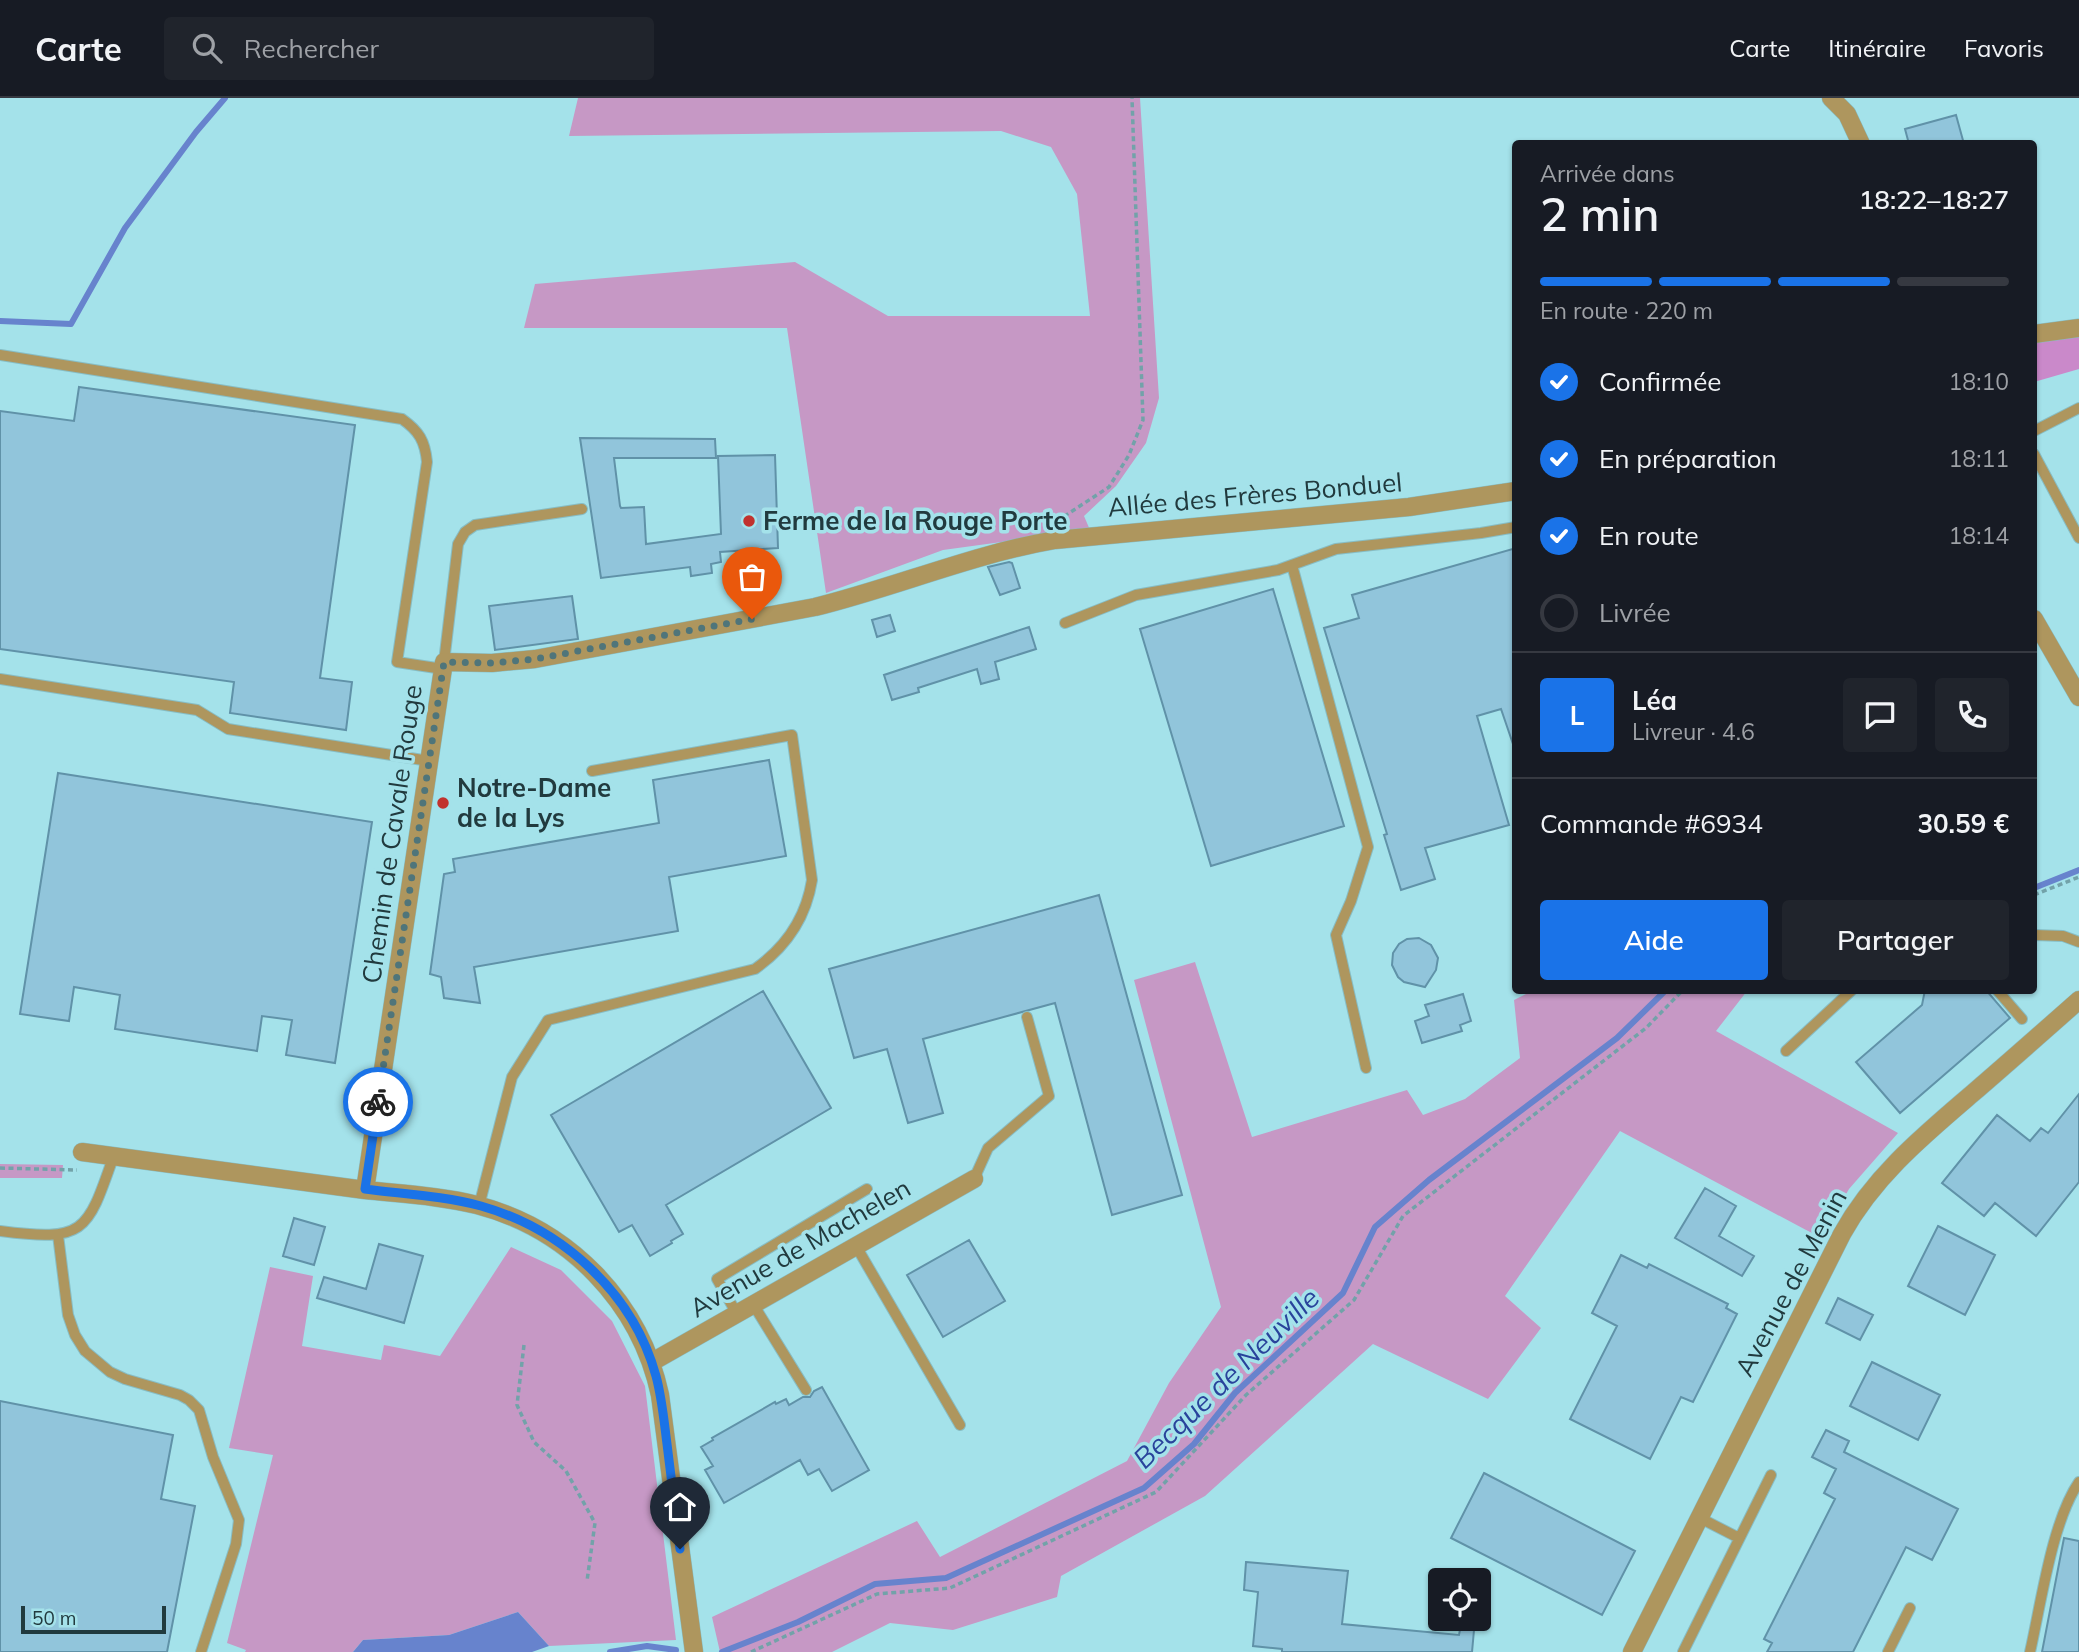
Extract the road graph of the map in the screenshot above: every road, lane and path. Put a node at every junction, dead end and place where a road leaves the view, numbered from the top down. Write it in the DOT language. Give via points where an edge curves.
graph roads {
  1 [pos="1132,98"];
  2 [pos="1831,98"];
  3 [pos="1859,140"];
  4 [pos="2079,328"];
  5 [pos="2037,334"];
  6 [pos="0,355"];
  7 [pos="2079,408"];
  8 [pos="2037,429"];
  9 [pos="2037,460"];
  10 [pos="1512,492"];
  11 [pos="582,509"];
  12 [pos="2079,509"];
  13 [pos="2067,516"];
  14 [pos="1048,526"];
  15 [pos="1512,528"];
  16 [pos="2079,538"];
  17 [pos="999,552"];
  18 [pos="1293,565"];
  19 [pos="1065,623"];
  20 [pos="2037,624"];
  21 [pos="443,666"];
  22 [pos="0,679"];
  23 [pos="2079,697"];
  24 [pos="429,761"];
  25 [pos="592,771"];
  26 [pos="2079,877"];
  27 [pos="2037,894"];
  28 [pos="2037,935"];
  29 [pos="2079,942"];
  30 [pos="1679,994"];
  31 [pos="1848,994"];
  32 [pos="2000,994"];
  33 [pos="2079,1000"];
  34 [pos="1027,1017"];
  35 [pos="2022,1019"];
  36 [pos="1786,1051"];
  37 [pos="1366,1068"];
  38 [pos="82,1152"];
  39 [pos="114,1155"];
  40 [pos="0,1168"];
  41 [pos="974,1179"];
  42 [pos="365,1189"];
  43 [pos="867,1189"];
  44 [pos="479,1206"];
  45 [pos="0,1231"];
  46 [pos="58,1235"];
  47 [pos="856,1245"];
  48 [pos="753,1304"];
  49 [pos="737,1314"];
  50 [pos="523,1345"];
  51 [pos="652,1362"];
  52 [pos="806,1390"];
  53 [pos="960,1425"];
  54 [pos="1771,1475"];
  55 [pos="2079,1482"];
  56 [pos="1700,1518"];
  57 [pos="1739,1538"];
  58 [pos="587,1581"];
  59 [pos="1910,1608"];
  60 [pos="201,1652"];
  61 [pos="694,1652"];
  62 [pos="751,1652"];
  63 [pos="1632,1652"];
  64 [pos="1682,1652"];
  65 [pos="1888,1652"];
  66 [pos="2030,1652"];
  1 -- 14 [label="path" via="1143,420 1129,456 1109,487"];
  2 -- 3 [label="street" via="1847,114"];
  4 -- 5 [label="street"];
  6 -- 21 [label="lane" via="389,415 408,423 426,447 427,462 397,662"];
  7 -- 8 [label="lane"];
  9 -- 13 [label="lane"];
  10 -- 17 [label="street, Allée des Frères Bonduel" via="1409,507 1077,538"];
  11 -- 21 [label="lane" via="475,525 465,532 458,544"];
  12 -- 13 [label="lane"];
  13 -- 16 [label="lane"];
  15 -- 18 [label="lane" via="1336,549"];
  17 -- 21 [label="street, Chemin de Cavale Rouge" via="815,607 535,659"];
  18 -- 19 [label="lane" via="1136,595"];
  18 -- 37 [label="lane" via="1368,847 1336,935"];
  20 -- 23 [label="street"];
  21 -- 24 [label="street, Chemin de Cavale Rouge"];
  22 -- 24 [label="lane" via="197,709 228,729"];
  24 -- 42 [label="street, Chemin de Cavale Rouge"];
  25 -- 44 [label="lane" via="792,735 811,880 809,897 790,937 755,969 548,1020 512,1077"];
  26 -- 27 [label="path"];
  28 -- 29 [label="lane"];
  30 -- 62 [label="path" via="1646,1028 1403,1216 1354,1300 1246,1395 1156,1492 950,1588 877,1594"];
  31 -- 36 [label="lane"];
  32 -- 35 [label="lane"];
  33 -- 56 [label="street, Avenue de Menin" via="1927,1132 1860,1203"];
  34 -- 41 [label="lane" via="1049,1096 988,1148"];
  38 -- 39 [label="street"];
  38 -- 40 [label="path" via="78,1170"];
  39 -- 42 [label="street"];
  39 -- 46 [label="lane" via="94,1211 74,1230"];
  41 -- 47 [label="street, Avenue de Machelen"];
  42 -- 44 [label="street"];
  43 -- 49 [label="lane" via="717,1279"];
  44 -- 51 [label="street" via="539,1230 591,1268 624,1307"];
  45 -- 46 [label="lane"];
  46 -- 60 [label="lane" via="68,1315 80,1344 110,1372 180,1395 195,1405 237,1514 236,1544"];
  47 -- 48 [label="street, Avenue de Machelen"];
  47 -- 53 [label="lane"];
  48 -- 49 [label="street, Avenue de Machelen"];
  48 -- 52 [label="lane"];
  49 -- 51 [label="street, Avenue de Machelen"];
  50 -- 58 [label="path" via="517,1405 534,1443 566,1471 595,1523"];
  51 -- 61 [label="street"];
  54 -- 57 [label="lane"];
  55 -- 66 [label="lane" via="2057,1530"];
  56 -- 57 [label="lane"];
  56 -- 63 [label="street, Avenue de Menin"];
  57 -- 64 [label="lane"];
  59 -- 65 [label="lane"];
}
